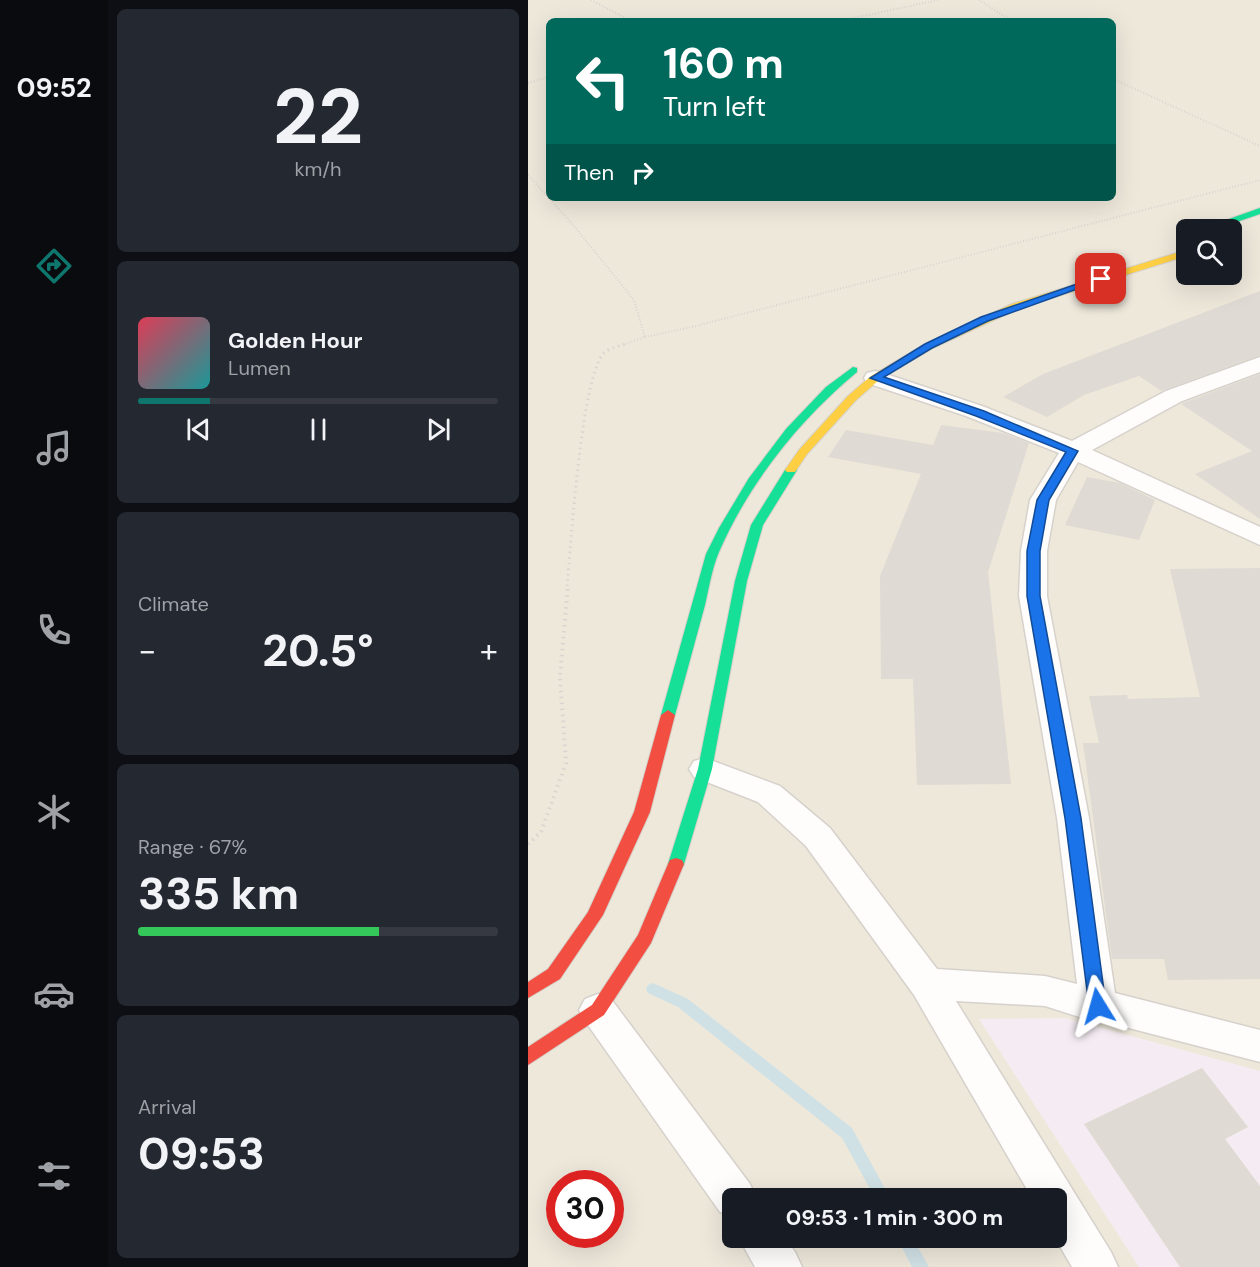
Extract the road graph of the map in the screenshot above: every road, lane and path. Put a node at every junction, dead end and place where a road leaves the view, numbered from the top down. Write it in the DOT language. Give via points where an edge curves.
graph roads {
  1 [pos="591,0"];
  2 [pos="938,0"];
  3 [pos="979,0"];
  4 [pos="625,18"];
  5 [pos="854,18"];
  6 [pos="1007,18"];
  7 [pos="546,78"];
  8 [pos="1116,80"];
  9 [pos="528,83"];
  10 [pos="1260,146"];
  11 [pos="528,175"];
  12 [pos="1260,180"];
  13 [pos="546,195"];
  14 [pos="551,201"];
  15 [pos="1260,211"];
  16 [pos="1236,219"];
  17 [pos="1176,255"];
  18 [pos="645,337"];
  19 [pos="1260,364"];
  20 [pos="871,369"];
  21 [pos="1072,451"];
  22 [pos="1260,537"];
  23 [pos="705,769"];
  24 [pos="528,844"];
  25 [pos="927,984"];
  26 [pos="528,991"];
  27 [pos="1098,1006"];
  28 [pos="598,1010"];
  29 [pos="1260,1046"];
  30 [pos="528,1057"];
  31 [pos="728,1188"];
  32 [pos="1048,1188"];
  33 [pos="1067,1220"];
  34 [pos="767,1248"];
  35 [pos="780,1267"];
  36 [pos="1096,1267"];
  1 -- 4 [label="path"];
  2 -- 5 [label="path"];
  3 -- 6 [label="path"];
  7 -- 9 [label="path"];
  8 -- 10 [label="path"];
  11 -- 13 [label="path"];
  12 -- 18 [label="path"];
  14 -- 18 [label="path" via="634,300"];
  15 -- 16 [label="main road"];
  17 -- 20 [label="main road" via="1006,310"];
  18 -- 24 [label="path" via="605,352 597,365 579,446 560,677 566,763 541,832"];
  19 -- 21 [label="street" via="1174,396"];
  20 -- 21 [label="street"];
  20 -- 23 [label="main road" via="852,398 803,452 757,525 741,581"];
  20 -- 26 [label="main road" via="842,379 791,427 729,519 712,554 642,812 595,915 554,974"];
  21 -- 22 [label="street"];
  21 -- 27 [label="street" via="1043,500 1034,551 1033,596 1073,818"];
  23 -- 25 [label="street" via="769,794 818,837"];
  23 -- 28 [label="main road" via="662,901 645,938"];
  25 -- 27 [label="street" via="1045,991"];
  25 -- 32 [label="street"];
  27 -- 29 [label="street"];
  28 -- 30 [label="main road"];
  28 -- 31 [label="street"];
  33 -- 36 [label="street"];
  34 -- 35 [label="street"];
}
